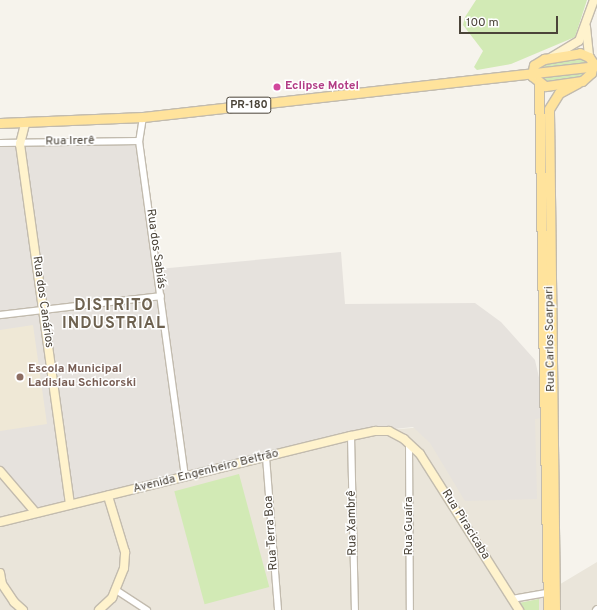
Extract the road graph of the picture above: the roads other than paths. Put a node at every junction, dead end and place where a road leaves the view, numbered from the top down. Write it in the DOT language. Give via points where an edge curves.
graph roads {
  1 [pos="594,0"];
  2 [pos="586,26"];
  3 [pos="552,57"];
  4 [pos="537,62"];
  5 [pos="593,65"];
  6 [pos="498,77"];
  7 [pos="535,79"];
  8 [pos="578,83"];
  9 [pos="143,117"];
  10 [pos="0,123"];
  11 [pos="25,124"];
  12 [pos="139,141"];
  13 [pos="0,143"];
  14 [pos="20,144"];
  15 [pos="544,145"];
  16 [pos="161,296"];
  17 [pos="43,310"];
  18 [pos="0,315"];
  19 [pos="351,436"];
  20 [pos="409,443"];
  21 [pos="266,457"];
  22 [pos="0,471"];
  23 [pos="185,477"];
  24 [pos="108,496"];
  25 [pos="70,505"];
  26 [pos="36,513"];
  27 [pos="0,522"];
  28 [pos="0,573"];
  29 [pos="116,590"];
  30 [pos="551,592"];
  31 [pos="512,599"];
  32 [pos="23,610"];
  33 [pos="99,610"];
  34 [pos="147,610"];
  35 [pos="278,610"];
  36 [pos="355,610"];
  37 [pos="410,610"];
  38 [pos="519,610"];
  39 [pos="548,610"];
  40 [pos="555,610"];
  1 -- 2 [label="street"];
  2 -- 3 [label="street" via="579,41"];
  2 -- 5 [label="street"];
  3 -- 4 [label="main road"];
  3 -- 5 [label="main road" via="580,53"];
  4 -- 6 [label="main road"];
  4 -- 7 [label="main road"];
  5 -- 7 [label="main road, PR-180"];
  5 -- 8 [label="main road, Rua Carlos Scarpari"];
  6 -- 7 [label="main road, PR-180"];
  6 -- 9 [label="main road, PR-180"];
  7 -- 8 [label="main road" via="545,86"];
  7 -- 15 [label="main road, Rua Carlos Scarpari"];
  8 -- 15 [label="main road, Rua Carlos Scarpari" via="565,88 552,102"];
  9 -- 11 [label="main road, PR-180"];
  9 -- 12 [label="street, Rua dos Sabiás"];
  10 -- 11 [label="main road, PR-180"];
  11 -- 14 [label="street, Rua dos Canários"];
  12 -- 14 [label="street, Rua Irerê"];
  12 -- 16 [label="street, Rua dos Sabiás"];
  13 -- 14 [label="street, Rua Irerê"];
  14 -- 17 [label="street, Rua dos Canários"];
  15 -- 30 [label="main road, Rua Carlos Scarpari"];
  16 -- 17 [label="street"];
  16 -- 23 [label="street, Rua dos Sabiás"];
  17 -- 18 [label="street"];
  17 -- 25 [label="street, Rua dos Canários"];
  19 -- 20 [label="street, Avenida Engenheiro Beltrão" via="382,430 394,432"];
  19 -- 21 [label="street, Avenida Engenheiro Beltrão"];
  19 -- 36 [label="street, Rua Xambrê"];
  20 -- 31 [label="street, Rua Piracicaba" via="420,454"];
  20 -- 37 [label="street, Rua Guaíra"];
  21 -- 23 [label="street, Avenida Engenheiro Beltrão"];
  21 -- 35 [label="street, Rua Terra Boa"];
  22 -- 26 [label="street"];
  23 -- 24 [label="street, Avenida Engenheiro Beltrão"];
  24 -- 25 [label="street, Avenida Engenheiro Beltrão"];
  24 -- 29 [label="street" via="125,552 124,568"];
  25 -- 26 [label="street, Avenida Engenheiro Beltrão"];
  26 -- 27 [label="street, Avenida Engenheiro Beltrão"];
  28 -- 32 [label="street" via="2,584"];
  29 -- 33 [label="street"];
  29 -- 34 [label="street"];
  30 -- 31 [label="street"];
  30 -- 39 [label="main road, Rua Carlos Scarpari"];
  30 -- 40 [label="main road, Rua Carlos Scarpari"];
  31 -- 38 [label="street, Rua Piracicaba"];
}
